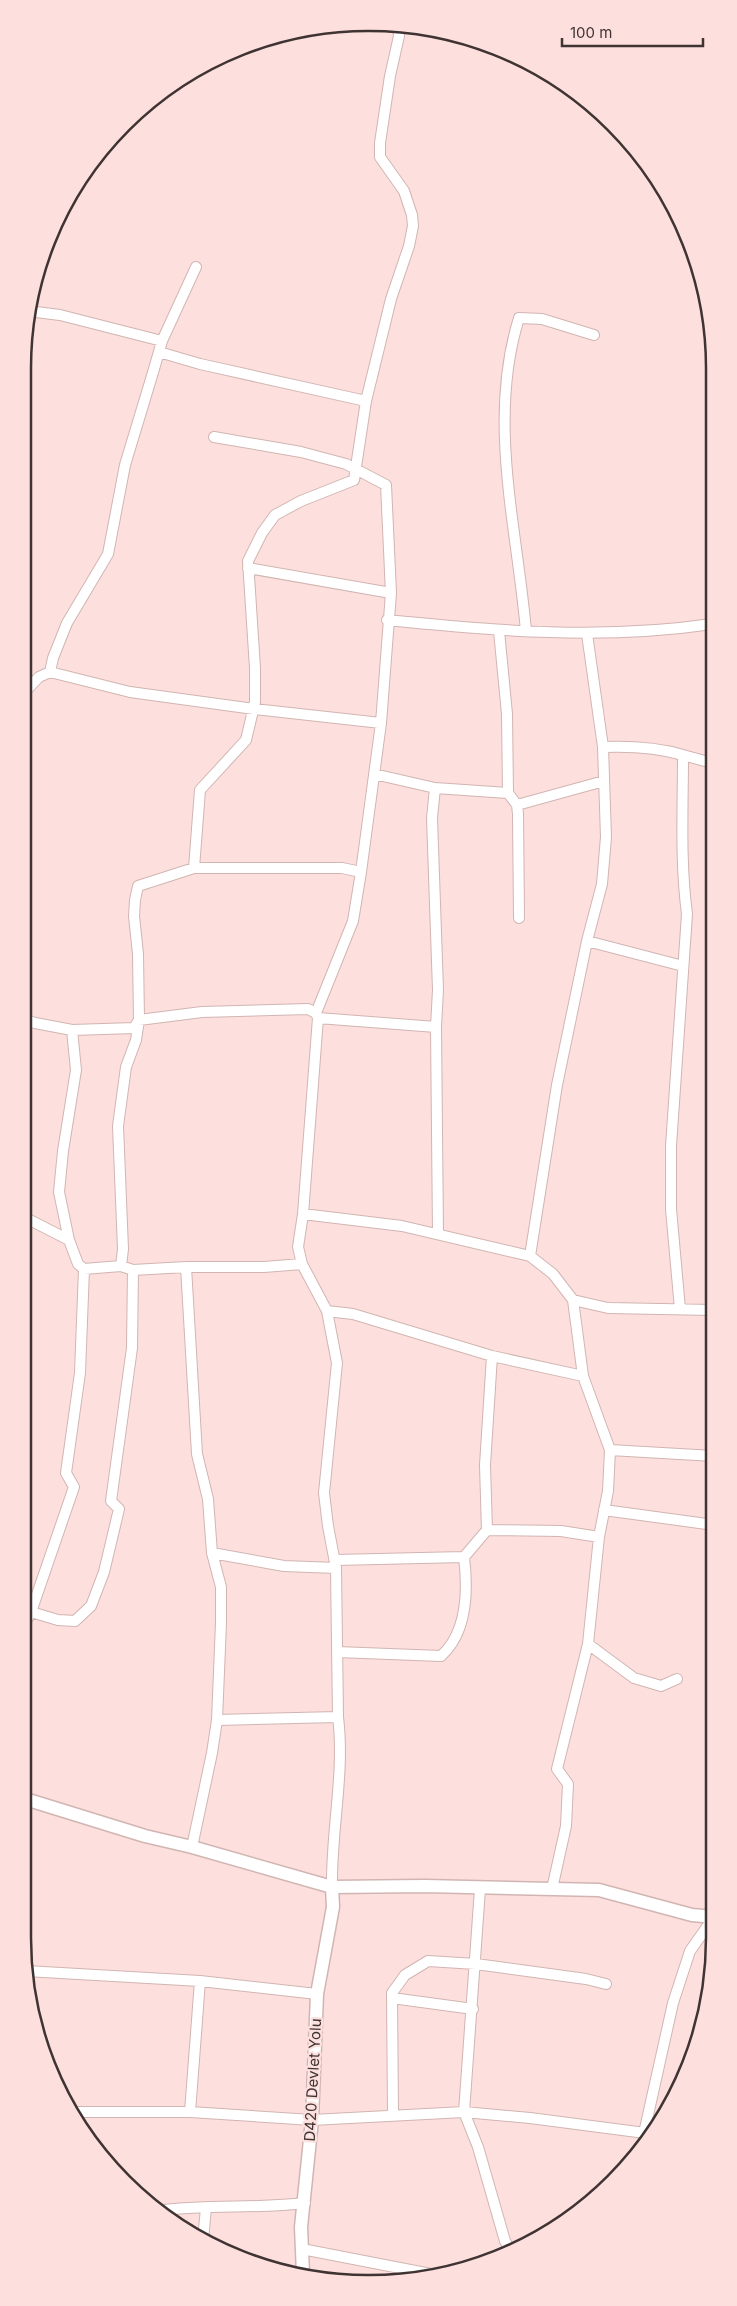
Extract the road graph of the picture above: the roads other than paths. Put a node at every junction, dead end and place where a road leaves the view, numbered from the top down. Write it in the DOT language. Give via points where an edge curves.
graph roads {
  1 [pos="399,33"];
  2 [pos="196,267"];
  3 [pos="36,312"];
  4 [pos="594,335"];
  5 [pos="162,341"];
  6 [pos="159,352"];
  7 [pos="366,401"];
  8 [pos="214,437"];
  9 [pos="356,468"];
  10 [pos="248,568"];
  11 [pos="391,593"];
  12 [pos="387,620"];
  13 [pos="706,625"];
  14 [pos="526,631"];
  15 [pos="499,632"];
  16 [pos="587,634"];
  17 [pos="50,672"];
  18 [pos="31,686"];
  19 [pos="254,709"];
  20 [pos="381,723"];
  21 [pos="603,747"];
  22 [pos="683,754"];
  23 [pos="706,761"];
  24 [pos="374,774"];
  25 [pos="604,781"];
  26 [pos="435,788"];
  27 [pos="508,793"];
  28 [pos="516,805"];
  29 [pos="194,868"];
  30 [pos="361,872"];
  31 [pos="519,918"];
  32 [pos="587,941"];
  33 [pos="684,966"];
  34 [pos="317,1016"];
  35 [pos="139,1020"];
  36 [pos="31,1021"];
  37 [pos="436,1028"];
  38 [pos="72,1030"];
  39 [pos="303,1214"];
  40 [pos="31,1221"];
  41 [pos="438,1234"];
  42 [pos="69,1240"];
  43 [pos="530,1256"];
  44 [pos="302,1264"];
  45 [pos="121,1266"];
  46 [pos="186,1267"];
  47 [pos="84,1269"];
  48 [pos="133,1270"];
  49 [pos="574,1300"];
  50 [pos="680,1309"];
  51 [pos="706,1310"];
  52 [pos="327,1311"];
  53 [pos="492,1356"];
  54 [pos="583,1376"];
  55 [pos="610,1450"];
  56 [pos="706,1456"];
  57 [pos="604,1510"];
  58 [pos="706,1523"];
  59 [pos="487,1530"];
  60 [pos="599,1537"];
  61 [pos="212,1554"];
  62 [pos="464,1557"];
  63 [pos="336,1564"];
  64 [pos="31,1612"];
  65 [pos="588,1644"];
  66 [pos="337,1652"];
  67 [pos="677,1679"];
  68 [pos="338,1717"];
  69 [pos="217,1720"];
  70 [pos="31,1801"];
  71 [pos="192,1847"];
  72 [pos="332,1887"];
  73 [pos="552,1888"];
  74 [pos="480,1889"];
  75 [pos="706,1917"];
  76 [pos="706,1929"];
  77 [pos="476,1964"];
  78 [pos="33,1971"];
  79 [pos="200,1981"];
  80 [pos="606,1984"];
  81 [pos="317,1994"];
  82 [pos="392,1998"];
  83 [pos="473,2009"];
  84 [pos="80,2112"];
  85 [pos="190,2112"];
  86 [pos="464,2112"];
  87 [pos="393,2114"];
  88 [pos="312,2120"];
  89 [pos="650,2124"];
  90 [pos="644,2132"];
  91 [pos="305,2203"];
  92 [pos="206,2208"];
  93 [pos="169,2209"];
  94 [pos="204,2232"];
  95 [pos="507,2245"];
  96 [pos="302,2249"];
  97 [pos="303,2268"];
  98 [pos="417,2271"];
  1 -- 7 [label="street" via="380,156 404,191 413,226"];
  2 -- 5 [label="street"];
  3 -- 5 [label="street"];
  4 -- 14 [label="street" via="542,319 519,318 510,350 504,401 507,465"];
  5 -- 6 [label="street"];
  6 -- 7 [label="street"];
  6 -- 17 [label="street" via="125,465 108,554 68,623"];
  7 -- 9 [label="street"];
  8 -- 9 [label="street" via="301,452"];
  9 -- 10 [label="street" via="354,480 301,500 275,515 248,561"];
  9 -- 11 [label="street" via="386,485"];
  10 -- 11 [label="street"];
  10 -- 19 [label="street" via="255,668"];
  11 -- 12 [label="street"];
  12 -- 15 [label="street"];
  12 -- 20 [label="street"];
  13 -- 16 [label="street"];
  14 -- 15 [label="street"];
  14 -- 16 [label="street"];
  15 -- 27 [label="street" via="507,714"];
  16 -- 21 [label="street"];
  17 -- 18 [label="street"];
  17 -- 19 [label="street" via="130,692"];
  19 -- 20 [label="street"];
  19 -- 29 [label="street" via="246,740 200,790"];
  20 -- 24 [label="street"];
  21 -- 22 [label="street" via="665,749"];
  21 -- 25 [label="street"];
  22 -- 23 [label="street"];
  22 -- 33 [label="street" via="682,856 687,914"];
  24 -- 26 [label="street"];
  24 -- 30 [label="street"];
  25 -- 28 [label="street"];
  25 -- 32 [label="street" via="606,837 602,884"];
  26 -- 27 [label="street"];
  26 -- 37 [label="street" via="432,818 438,990"];
  27 -- 28 [label="street"];
  28 -- 31 [label="street"];
  29 -- 30 [label="street" via="342,868"];
  29 -- 35 [label="street" via="138,886 134,916"];
  30 -- 34 [label="street" via="353,921"];
  32 -- 33 [label="street"];
  32 -- 43 [label="street" via="557,1085"];
  33 -- 50 [label="street" via="671,1182"];
  34 -- 35 [label="street" via="308,1009 202,1012"];
  34 -- 37 [label="street"];
  34 -- 39 [label="street"];
  35 -- 38 [label="street" via="134,1028"];
  35 -- 45 [label="street" via="126,1067 119,1113 117,1152 124,1249"];
  36 -- 38 [label="street"];
  37 -- 41 [label="street"];
  38 -- 42 [label="street" via="76,1070 59,1192"];
  39 -- 41 [label="street" via="402,1226"];
  39 -- 44 [label="street" via="298,1247"];
  40 -- 42 [label="street"];
  41 -- 43 [label="street"];
  42 -- 47 [label="street" via="78,1264"];
  43 -- 49 [label="street" via="553,1274"];
  44 -- 46 [label="street"];
  44 -- 52 [label="street"];
  45 -- 47 [label="street"];
  45 -- 48 [label="street"];
  46 -- 48 [label="street"];
  46 -- 61 [label="street" via="197,1454 208,1499"];
  47 -- 64 [label="street" via="80,1373 66,1473 74,1487"];
  48 -- 64 [label="street" via="132,1348 111,1501 119,1509 104,1572 91,1606 75,1621"];
  49 -- 50 [label="street" via="608,1308"];
  49 -- 54 [label="street"];
  50 -- 51 [label="street"];
  52 -- 53 [label="street" via="353,1314"];
  52 -- 63 [label="street" via="337,1363 324,1493"];
  53 -- 54 [label="street"];
  53 -- 59 [label="street" via="484,1465"];
  54 -- 55 [label="street"];
  55 -- 56 [label="street"];
  55 -- 57 [label="street"];
  57 -- 58 [label="street"];
  57 -- 60 [label="street"];
  59 -- 60 [label="street" via="561,1531"];
  59 -- 62 [label="street"];
  60 -- 65 [label="street"];
  61 -- 63 [label="street" via="284,1566"];
  61 -- 69 [label="street" via="220,1587"];
  62 -- 63 [label="street"];
  62 -- 66 [label="street" via="467,1584 464,1609 458,1634 441,1656"];
  63 -- 66 [label="street"];
  65 -- 67 [label="street" via="634,1678 661,1686"];
  65 -- 73 [label="street" via="557,1769 568,1784 566,1826"];
  66 -- 68 [label="street"];
  68 -- 69 [label="street"];
  68 -- 72 [label="street" via="341,1738"];
  69 -- 71 [label="street"];
  70 -- 71 [label="street"];
  71 -- 72 [label="street"];
  72 -- 74 [label="street"];
  72 -- 81 [label="street, D420 Devlet Yolu" via="333,1907"];
  73 -- 74 [label="street"];
  73 -- 75 [label="street" via="599,1890"];
  74 -- 77 [label="street"];
  76 -- 89 [label="street" via="690,1951 673,2003"];
  77 -- 80 [label="street"];
  77 -- 82 [label="street" via="428,1961 405,1974"];
  77 -- 83 [label="street"];
  78 -- 79 [label="street"];
  79 -- 81 [label="street"];
  79 -- 85 [label="street"];
  81 -- 88 [label="street, D420 Devlet Yolu"];
  82 -- 83 [label="street"];
  82 -- 87 [label="street"];
  83 -- 86 [label="street"];
  84 -- 85 [label="street"];
  85 -- 88 [label="street"];
  86 -- 87 [label="street"];
  86 -- 90 [label="street"];
  86 -- 95 [label="street"];
  87 -- 88 [label="street"];
  88 -- 91 [label="street, D420 Devlet Yolu"];
  91 -- 92 [label="street" via="268,2208"];
  91 -- 96 [label="street, D420 Devlet Yolu"];
  92 -- 93 [label="street"];
  92 -- 94 [label="street"];
  96 -- 97 [label="street, D420 Devlet Yolu"];
  96 -- 98 [label="street"];
}
